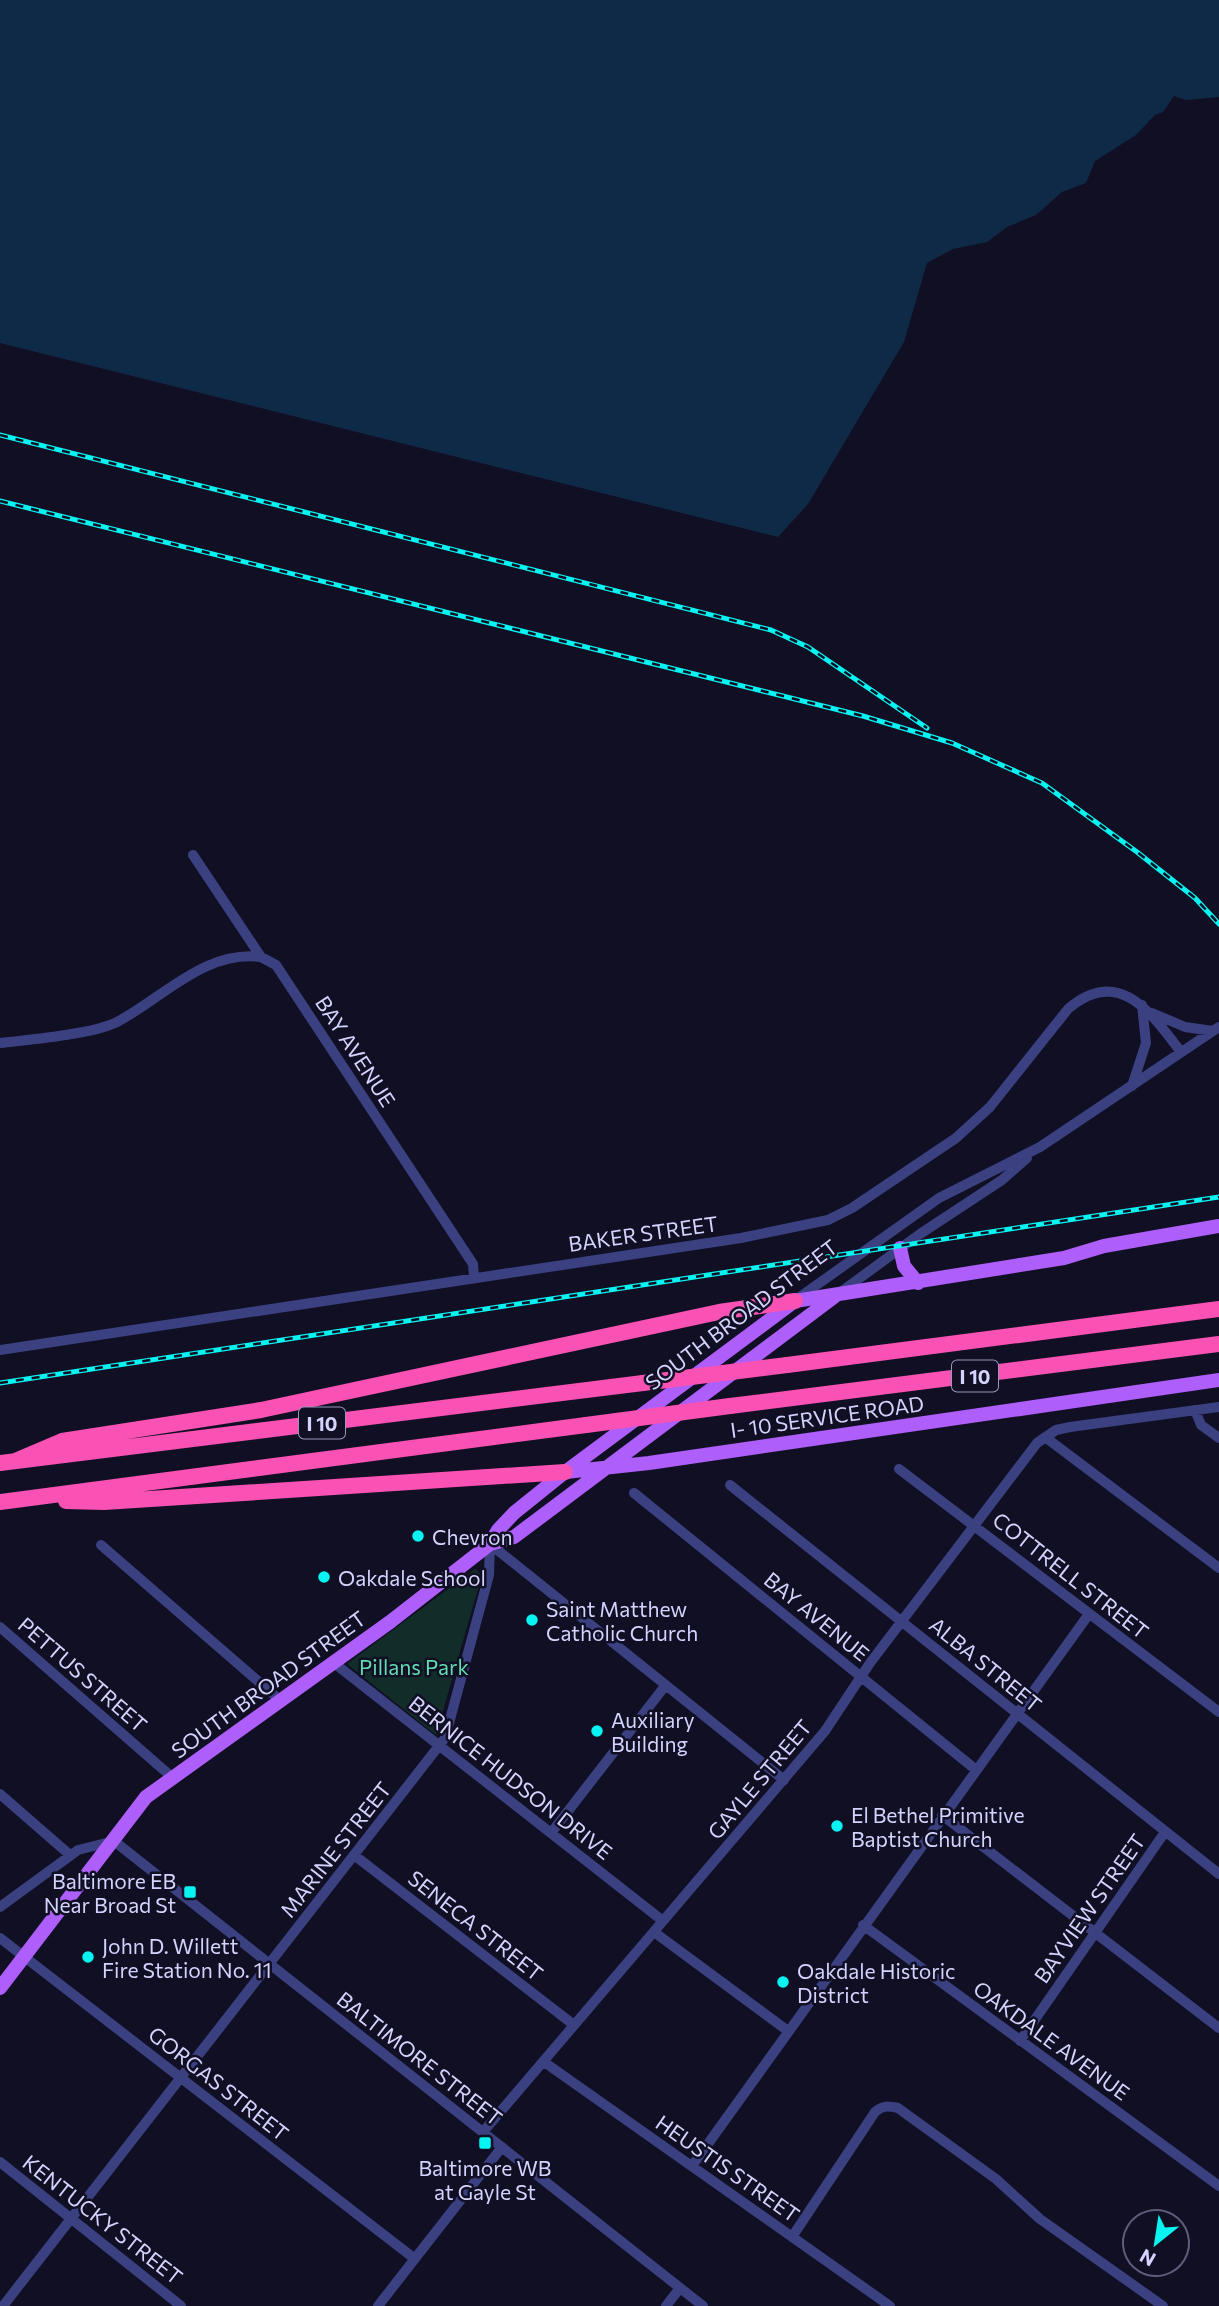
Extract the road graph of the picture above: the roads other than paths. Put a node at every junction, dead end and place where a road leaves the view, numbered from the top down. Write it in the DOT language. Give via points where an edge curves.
graph roads {
  1 [pos="193,855"];
  2 [pos="261,957"];
  3 [pos="1146,1009"];
  4 [pos="1216,1029"];
  5 [pos="0,1043"];
  6 [pos="1181,1052"];
  7 [pos="1132,1086"];
  8 [pos="1040,1147"];
  9 [pos="1219,1226"];
  10 [pos="900,1248"];
  11 [pos="474,1277"];
  12 [pos="918,1283"];
  13 [pos="837,1295"];
  14 [pos="795,1301"];
  15 [pos="1219,1309"];
  16 [pos="1219,1344"];
  17 [pos="0,1350"];
  18 [pos="1219,1380"];
  19 [pos="1219,1407"];
  20 [pos="1195,1410"];
  21 [pos="1045,1437"];
  22 [pos="1219,1438"];
  23 [pos="7,1462"];
  24 [pos="605,1468"];
  25 [pos="899,1469"];
  26 [pos="565,1472"];
  27 [pos="730,1485"];
  28 [pos="634,1493"];
  29 [pos="18,1499"];
  30 [pos="0,1502"];
  31 [pos="975,1526"];
  32 [pos="490,1544"];
  33 [pos="101,1545"];
  34 [pos="1219,1568"];
  35 [pos="1089,1614"];
  36 [pos="901,1621"];
  37 [pos="0,1627"];
  38 [pos="334,1663"];
  39 [pos="862,1677"];
  40 [pos="665,1686"];
  41 [pos="281,1701"];
  42 [pos="1219,1712"];
  43 [pos="1016,1713"];
  44 [pos="440,1745"];
  45 [pos="975,1769"];
  46 [pos="173,1778"];
  47 [pos="784,1780"];
  48 [pos="0,1794"];
  49 [pos="942,1815"];
  50 [pos="1165,1832"];
  51 [pos="551,1833"];
  52 [pos="114,1841"];
  53 [pos="70,1855"];
  54 [pos="354,1855"];
  55 [pos="1219,1874"];
  56 [pos="0,1907"];
  57 [pos="663,1921"];
  58 [pos="863,1925"];
  59 [pos="654,1932"];
  60 [pos="1095,1933"];
  61 [pos="0,1938"];
  62 [pos="25,1957"];
  63 [pos="269,1964"];
  64 [pos="0,1988"];
  65 [pos="574,2025"];
  66 [pos="1219,2028"];
  67 [pos="788,2031"];
  68 [pos="1020,2041"];
  69 [pos="544,2062"];
  70 [pos="181,2078"];
  71 [pos="483,2132"];
  72 [pos="502,2147"];
  73 [pos="0,2162"];
  74 [pos="692,2166"];
  75 [pos="1219,2186"];
  76 [pos="71,2219"];
  77 [pos="792,2237"];
  78 [pos="415,2259"];
  79 [pos="680,2288"];
  80 [pos="1149,2295"];
  81 [pos="3,2306"];
  82 [pos="181,2306"];
  83 [pos="378,2306"];
  84 [pos="666,2306"];
  85 [pos="703,2306"];
  86 [pos="890,2306"];
  87 [pos="1140,2306"];
  88 [pos="1163,2306"];
  1 -- 2 [label="street, BAY AVENUE"];
  2 -- 5 [label="street" via="250,955 186,975 115,1023"];
  2 -- 11 [label="street, BAY AVENUE" via="276,965 473,1264"];
  3 -- 4 [label="street" via="1185,1027"];
  3 -- 6 [label="street, BAKER STREET"];
  3 -- 7 [label="street" via="1146,1043"];
  3 -- 11 [label="street, BAKER STREET" via="1124,994 1109,991 1082,997 972,1125 828,1220 741,1238"];
  4 -- 6 [label="street, SOUTH BROAD STREET"];
  6 -- 7 [label="street, SOUTH BROAD STREET"];
  7 -- 8 [label="street, SOUTH BROAD STREET"];
  8 -- 10 [label="street, SOUTH BROAD STREET" via="1002,1180"];
  8 -- 14 [label="street, SOUTH BROAD STREET" via="939,1198"];
  9 -- 12 [label="main road"];
  10 -- 12 [label="main road" via="904,1266"];
  10 -- 13 [label="street, SOUTH BROAD STREET"];
  11 -- 17 [label="street, BAKER STREET"];
  12 -- 13 [label="main road"];
  13 -- 14 [label="main road"];
  13 -- 24 [label="main road, SOUTH BROAD STREET"];
  14 -- 23 [label="highway" via="719,1312 261,1409 62,1441"];
  14 -- 26 [label="main road, SOUTH BROAD STREET"];
  15 -- 23 [label="highway, I 10, bridge"];
  16 -- 29 [label="highway, I 10, bridge"];
  18 -- 24 [label="main road, I- 10 SERVICE ROAD"];
  19 -- 20 [label="street"];
  20 -- 21 [label="street" via="1070,1427"];
  20 -- 22 [label="street" via="1201,1425"];
  21 -- 31 [label="street, GAYLE STREET"];
  21 -- 34 [label="street"];
  24 -- 26 [label="main road, I- 10 SERVICE ROAD"];
  24 -- 32 [label="main road, SOUTH BROAD STREET" via="514,1537"];
  25 -- 31 [label="street, COTTRELL STREET"];
  26 -- 29 [label="highway" via="104,1502"];
  26 -- 32 [label="main road, SOUTH BROAD STREET" via="514,1513"];
  27 -- 36 [label="street, ALBA STREET"];
  28 -- 39 [label="street, BAY AVENUE"];
  29 -- 30 [label="highway, I 10"];
  31 -- 35 [label="street, COTTRELL STREET"];
  31 -- 36 [label="street, GAYLE STREET"];
  32 -- 38 [label="main road, SOUTH BROAD STREET"];
  32 -- 40 [label="street"];
  32 -- 44 [label="street, MARINE STREET" via="489,1575"];
  33 -- 41 [label="street"];
  35 -- 42 [label="street, COTTRELL STREET"];
  35 -- 43 [label="street"];
  36 -- 39 [label="street, GAYLE STREET"];
  36 -- 43 [label="street, ALBA STREET"];
  37 -- 46 [label="street, PETTUS STREET"];
  38 -- 41 [label="main road, SOUTH BROAD STREET"];
  38 -- 44 [label="street, BERNICE HUDSON DRIVE"];
  39 -- 45 [label="street, BAY AVENUE"];
  39 -- 47 [label="street, GAYLE STREET"];
  40 -- 47 [label="street"];
  40 -- 51 [label="street"];
  41 -- 46 [label="main road, SOUTH BROAD STREET"];
  43 -- 45 [label="street"];
  43 -- 50 [label="street, ALBA STREET"];
  44 -- 51 [label="street, BERNICE HUDSON DRIVE"];
  44 -- 54 [label="street, MARINE STREET"];
  45 -- 49 [label="street"];
  46 -- 52 [label="main road, SOUTH BROAD STREET" via="146,1797"];
  47 -- 57 [label="street, GAYLE STREET"];
  48 -- 53 [label="street"];
  49 -- 58 [label="street"];
  49 -- 60 [label="street"];
  50 -- 55 [label="street, ALBA STREET"];
  50 -- 60 [label="street, BAYVIEW STREET"];
  51 -- 57 [label="street, BERNICE HUDSON DRIVE"];
  52 -- 53 [label="street"];
  52 -- 62 [label="main road, SOUTH BROAD STREET"];
  52 -- 63 [label="street, BALTIMORE STREET"];
  53 -- 56 [label="street"];
  54 -- 63 [label="street, MARINE STREET"];
  54 -- 65 [label="street, SENECA STREET"];
  57 -- 59 [label="street, GAYLE STREET"];
  58 -- 67 [label="street"];
  58 -- 68 [label="street, OAKDALE AVENUE"];
  59 -- 65 [label="street, GAYLE STREET"];
  59 -- 67 [label="street"];
  60 -- 66 [label="street"];
  60 -- 68 [label="street, BAYVIEW STREET"];
  61 -- 62 [label="street, GORGAS STREET"];
  62 -- 64 [label="main road, SOUTH BROAD STREET"];
  62 -- 70 [label="street, GORGAS STREET"];
  63 -- 70 [label="street, MARINE STREET"];
  63 -- 71 [label="street, BALTIMORE STREET"];
  65 -- 69 [label="street, GAYLE STREET"];
  67 -- 74 [label="street"];
  68 -- 75 [label="street, OAKDALE AVENUE"];
  69 -- 71 [label="street, GAYLE STREET"];
  69 -- 74 [label="street, HEUSTIS STREET"];
  70 -- 76 [label="street, MARINE STREET"];
  70 -- 78 [label="street, GORGAS STREET"];
  71 -- 72 [label="street, BALTIMORE STREET"];
  72 -- 78 [label="street"];
  72 -- 79 [label="street, BALTIMORE STREET"];
  73 -- 76 [label="street, KENTUCKY STREET"];
  74 -- 77 [label="street, HEUSTIS STREET"];
  76 -- 81 [label="street, MARINE STREET"];
  76 -- 82 [label="street, KENTUCKY STREET"];
  77 -- 80 [label="street" via="881,2107 898,2108 996,2179 1040,2219"];
  77 -- 86 [label="street, HEUSTIS STREET"];
  78 -- 83 [label="street"];
  79 -- 84 [label="street"];
  79 -- 85 [label="street, BALTIMORE STREET"];
  80 -- 87 [label="street"];
  80 -- 88 [label="street"];
}
